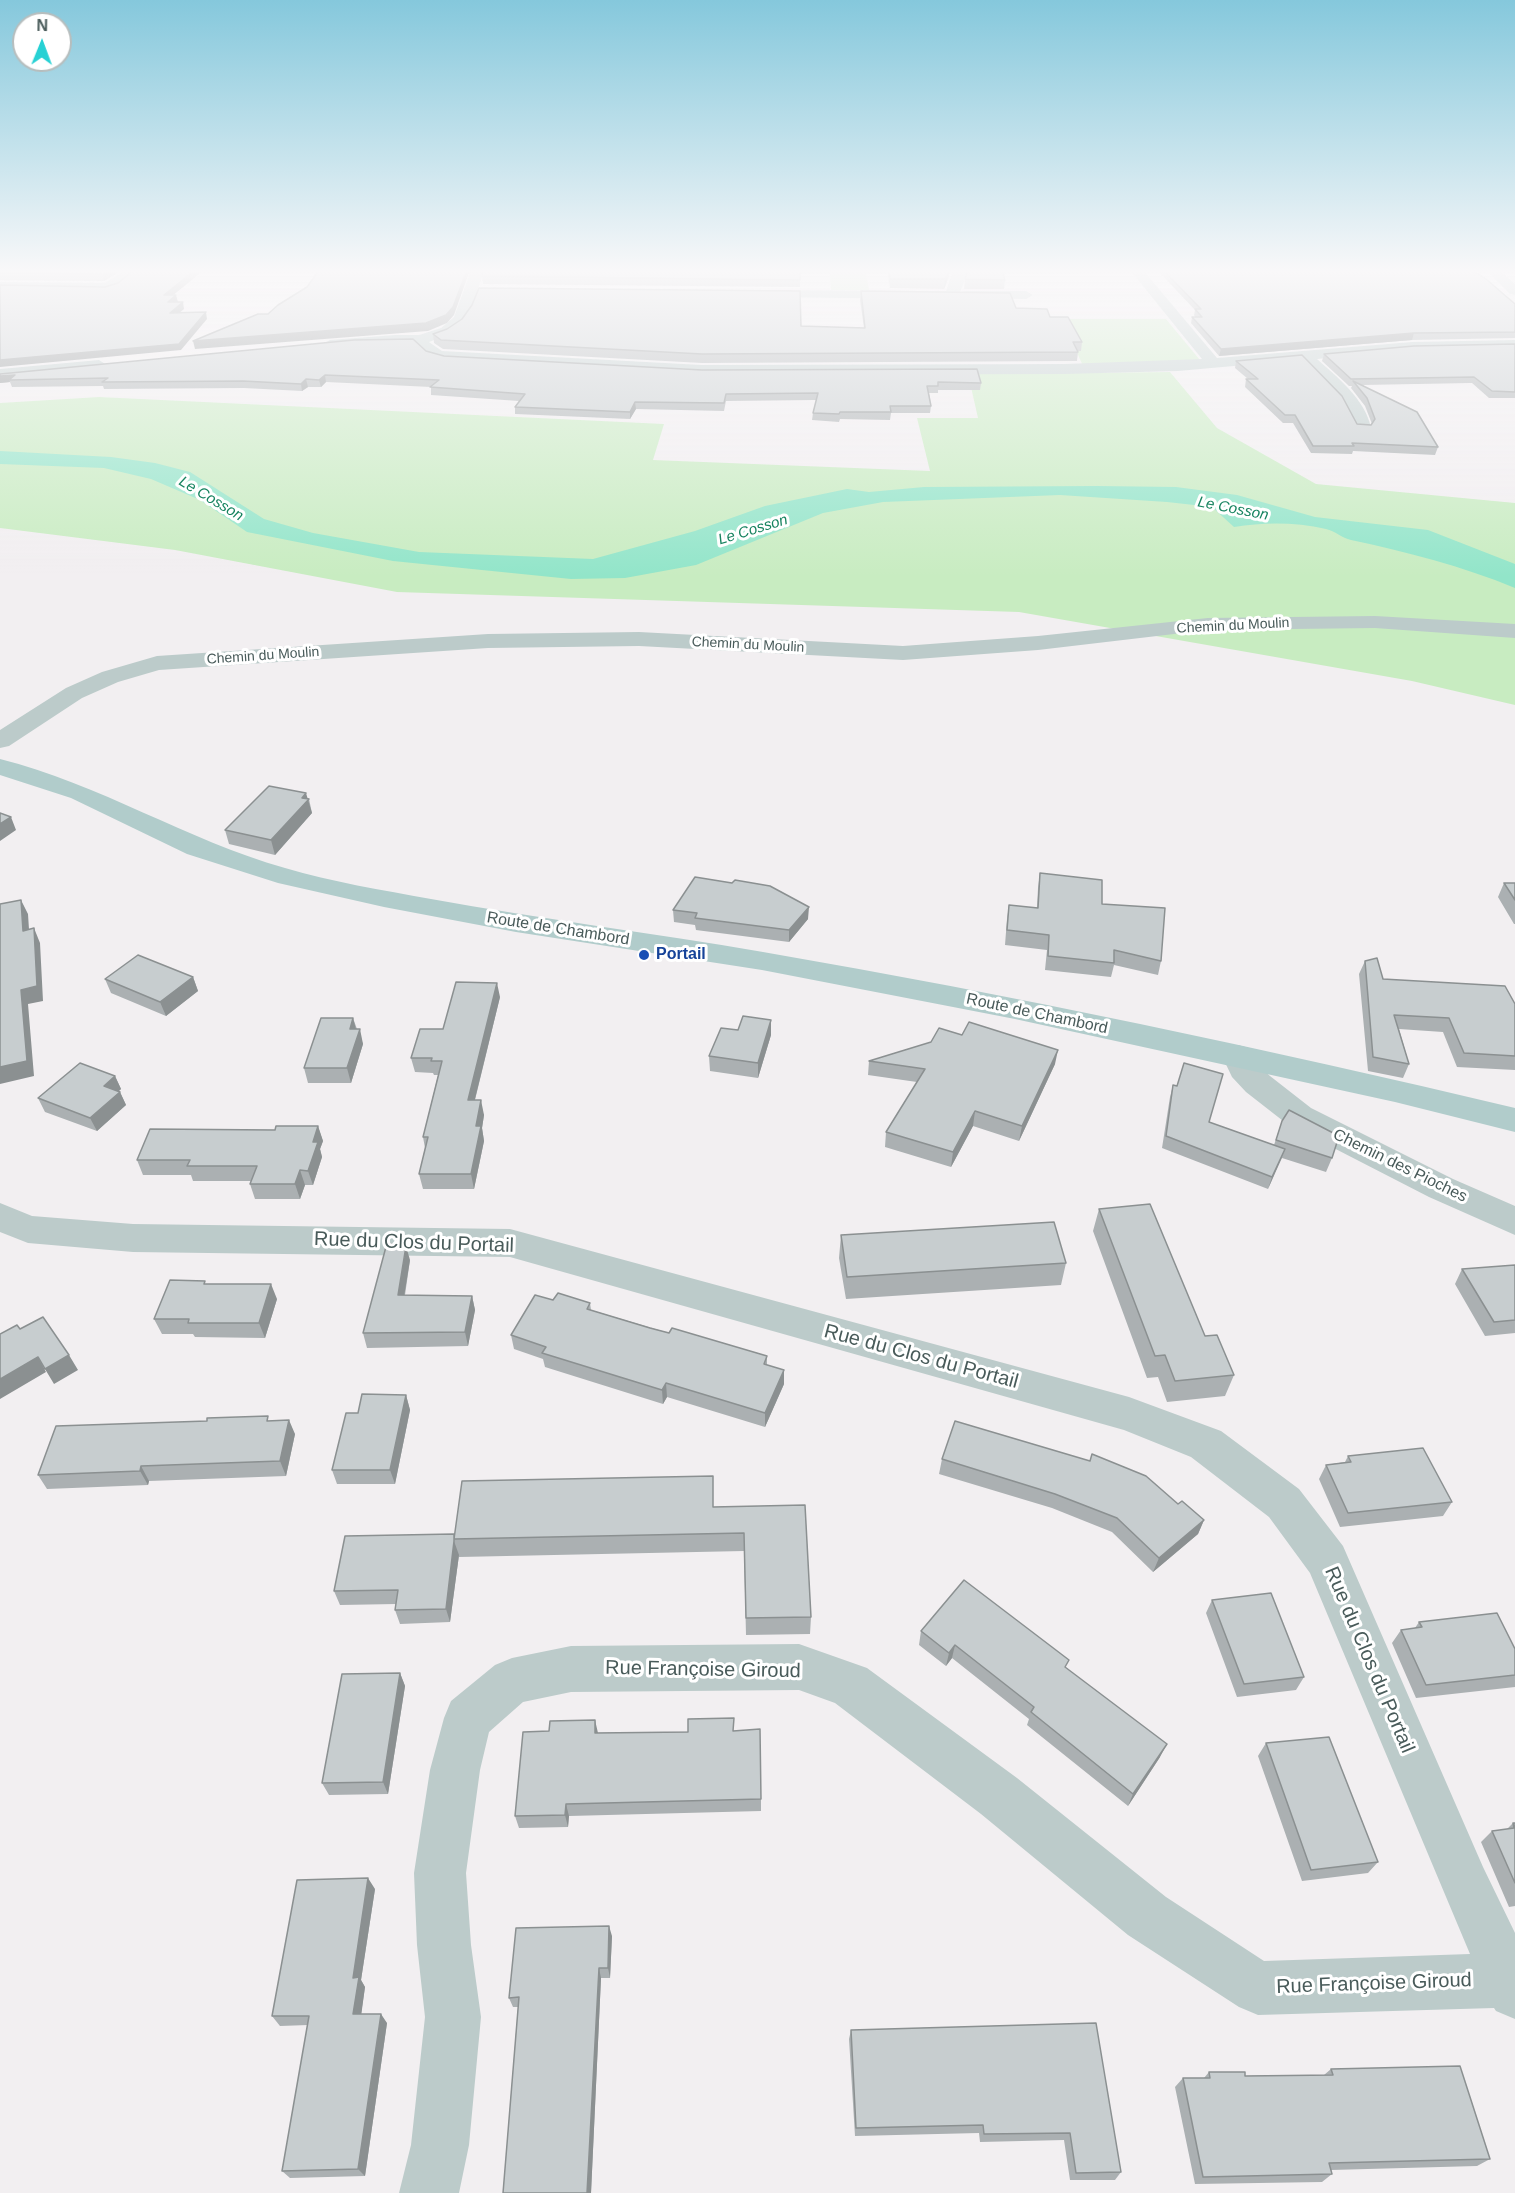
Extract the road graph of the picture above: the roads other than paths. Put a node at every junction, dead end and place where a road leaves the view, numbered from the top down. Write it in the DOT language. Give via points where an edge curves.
graph roads {
  1 [pos="19,372"];
  2 [pos="541,372"];
  3 [pos="1321,372"];
  4 [pos="0,374"];
  5 [pos="539,377"];
  6 [pos="1362,427"];
  7 [pos="1515,631"];
  8 [pos="0,741"];
  9 [pos="0,767"];
  10 [pos="1238,1056"];
  11 [pos="1515,1120"];
  12 [pos="0,1217"];
  13 [pos="1515,1221"];
  14 [pos="1513,1986"];
  15 [pos="429,2193"];
  1 -- 4 [label="street"];
  2 -- 5 [label="street"];
  3 -- 6 [label="street" via="1347,398 1362,419"];
  7 -- 8 [label="street, Chemin du Moulin" via="1375,622 1208,624 903,653 639,639 488,641 157,663 74,693"];
  9 -- 10 [label="main road, Route de Chambord" via="80,793 197,848 278,876 516,923 774,963"];
  10 -- 11 [label="main road, Route de Chambord"];
  10 -- 13 [label="street, Chemin des Pioches" via="1243,1069 1258,1084 1299,1116"];
  12 -- 14 [label="street, Rue du Clos du Portail" via="28,1229 133,1238 510,1243 1129,1414 1206,1444 1284,1503 1328,1560 1465,1885"];
  14 -- 15 [label="street, Rue Françoise Giroud" via="1258,1988 1147,1916 999,1796 850,1685 799,1667 571,1669 512,1682 468,1718 455,1770 440,1873 453,2017 440,2145"];
}
